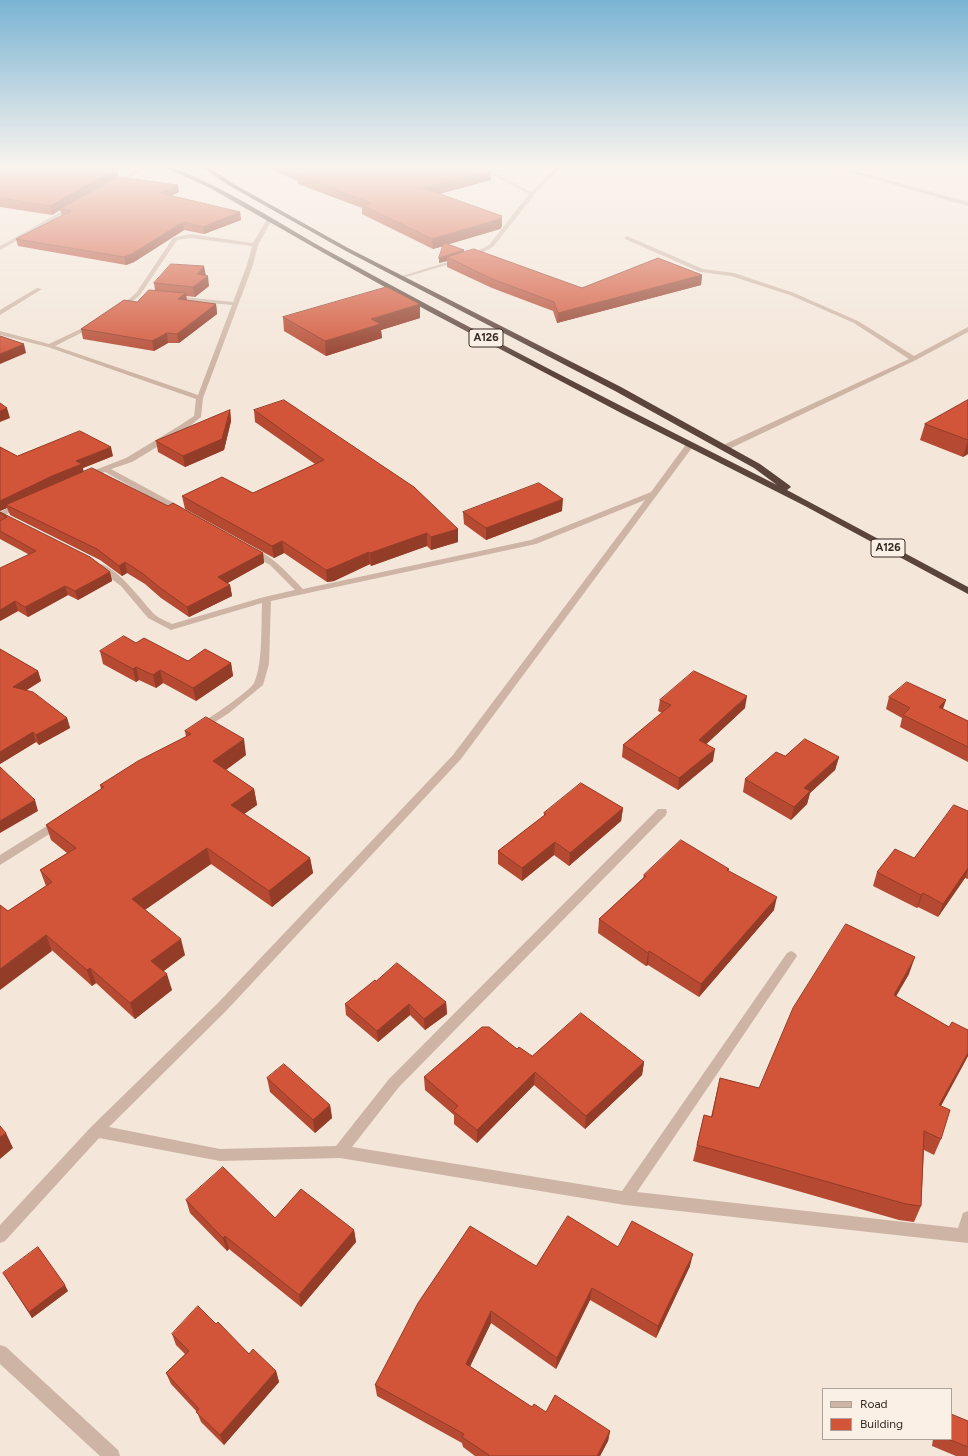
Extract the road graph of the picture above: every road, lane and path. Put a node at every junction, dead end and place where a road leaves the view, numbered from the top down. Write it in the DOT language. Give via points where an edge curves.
graph roads {
  1 [pos="23,235"];
  2 [pos="261,235"];
  3 [pos="296,235"];
  4 [pos="323,235"];
  5 [pos="500,235"];
  6 [pos="627,238"];
  7 [pos="255,245"];
  8 [pos="0,248"];
  9 [pos="401,278"];
  10 [pos="39,289"];
  11 [pos="138,294"];
  12 [pos="145,295"];
  13 [pos="168,297"];
  14 [pos="235,304"];
  15 [pos="0,313"];
  16 [pos="115,313"];
  17 [pos="96,323"];
  18 [pos="968,329"];
  19 [pos="0,333"];
  20 [pos="50,346"];
  21 [pos="914,359"];
  22 [pos="200,398"];
  23 [pos="690,444"];
  24 [pos="724,448"];
  25 [pos="105,469"];
  26 [pos="80,479"];
  27 [pos="654,494"];
  28 [pos="26,503"];
  29 [pos="808,504"];
  30 [pos="0,515"];
  31 [pos="188,515"];
  32 [pos="13,522"];
  33 [pos="247,548"];
  34 [pos="90,560"];
  35 [pos="968,591"];
  36 [pos="302,592"];
  37 [pos="267,599"];
  38 [pos="193,733"];
  39 [pos="662,812"];
  40 [pos="67,817"];
  41 [pos="0,860"];
  42 [pos="791,956"];
  43 [pos="96,1131"];
  44 [pos="340,1152"];
  45 [pos="625,1198"];
  46 [pos="968,1218"];
  47 [pos="965,1235"];
  48 [pos="0,1236"];
  49 [pos="0,1353"];
  50 [pos="112,1456"];
  1 -- 8 [label="street"];
  2 -- 7 [label="street"];
  3 -- 23 [label="highway, A126"];
  4 -- 9 [label="highway, A126"];
  5 -- 9 [label="street" via="491,246 472,256"];
  6 -- 21 [label="street" via="702,271 732,274 792,294 856,322"];
  7 -- 11 [label="street" via="190,236 175,239"];
  7 -- 14 [label="street"];
  9 -- 24 [label="highway, A126" via="611,385"];
  10 -- 15 [label="street"];
  11 -- 12 [label="street"];
  11 -- 16 [label="street"];
  13 -- 14 [label="street"];
  14 -- 22 [label="street"];
  17 -- 20 [label="street"];
  18 -- 21 [label="street"];
  19 -- 20 [label="street"];
  20 -- 22 [label="street"];
  21 -- 24 [label="street"];
  22 -- 25 [label="street" via="197,417 129,460"];
  23 -- 27 [label="street"];
  23 -- 29 [label="highway, A126"];
  24 -- 29 [label="highway, A126" via="774,478"];
  25 -- 26 [label="street"];
  25 -- 31 [label="street"];
  27 -- 36 [label="street" via="533,542"];
  27 -- 43 [label="street" via="457,757 222,1007"];
  28 -- 30 [label="street"];
  29 -- 35 [label="highway, A126"];
  30 -- 32 [label="street"];
  33 -- 36 [label="street" via="273,563"];
  34 -- 37 [label="street" via="124,584 151,616 172,627"];
  36 -- 37 [label="street"];
  37 -- 38 [label="street" via="264,664 258,685"];
  39 -- 44 [label="street" via="394,1083"];
  40 -- 41 [label="street"];
  42 -- 45 [label="street"];
  43 -- 44 [label="street" via="220,1154"];
  43 -- 48 [label="street"];
  44 -- 45 [label="street"];
  45 -- 47 [label="street"];
  46 -- 47 [label="street"];
  49 -- 50 [label="street"];
}
